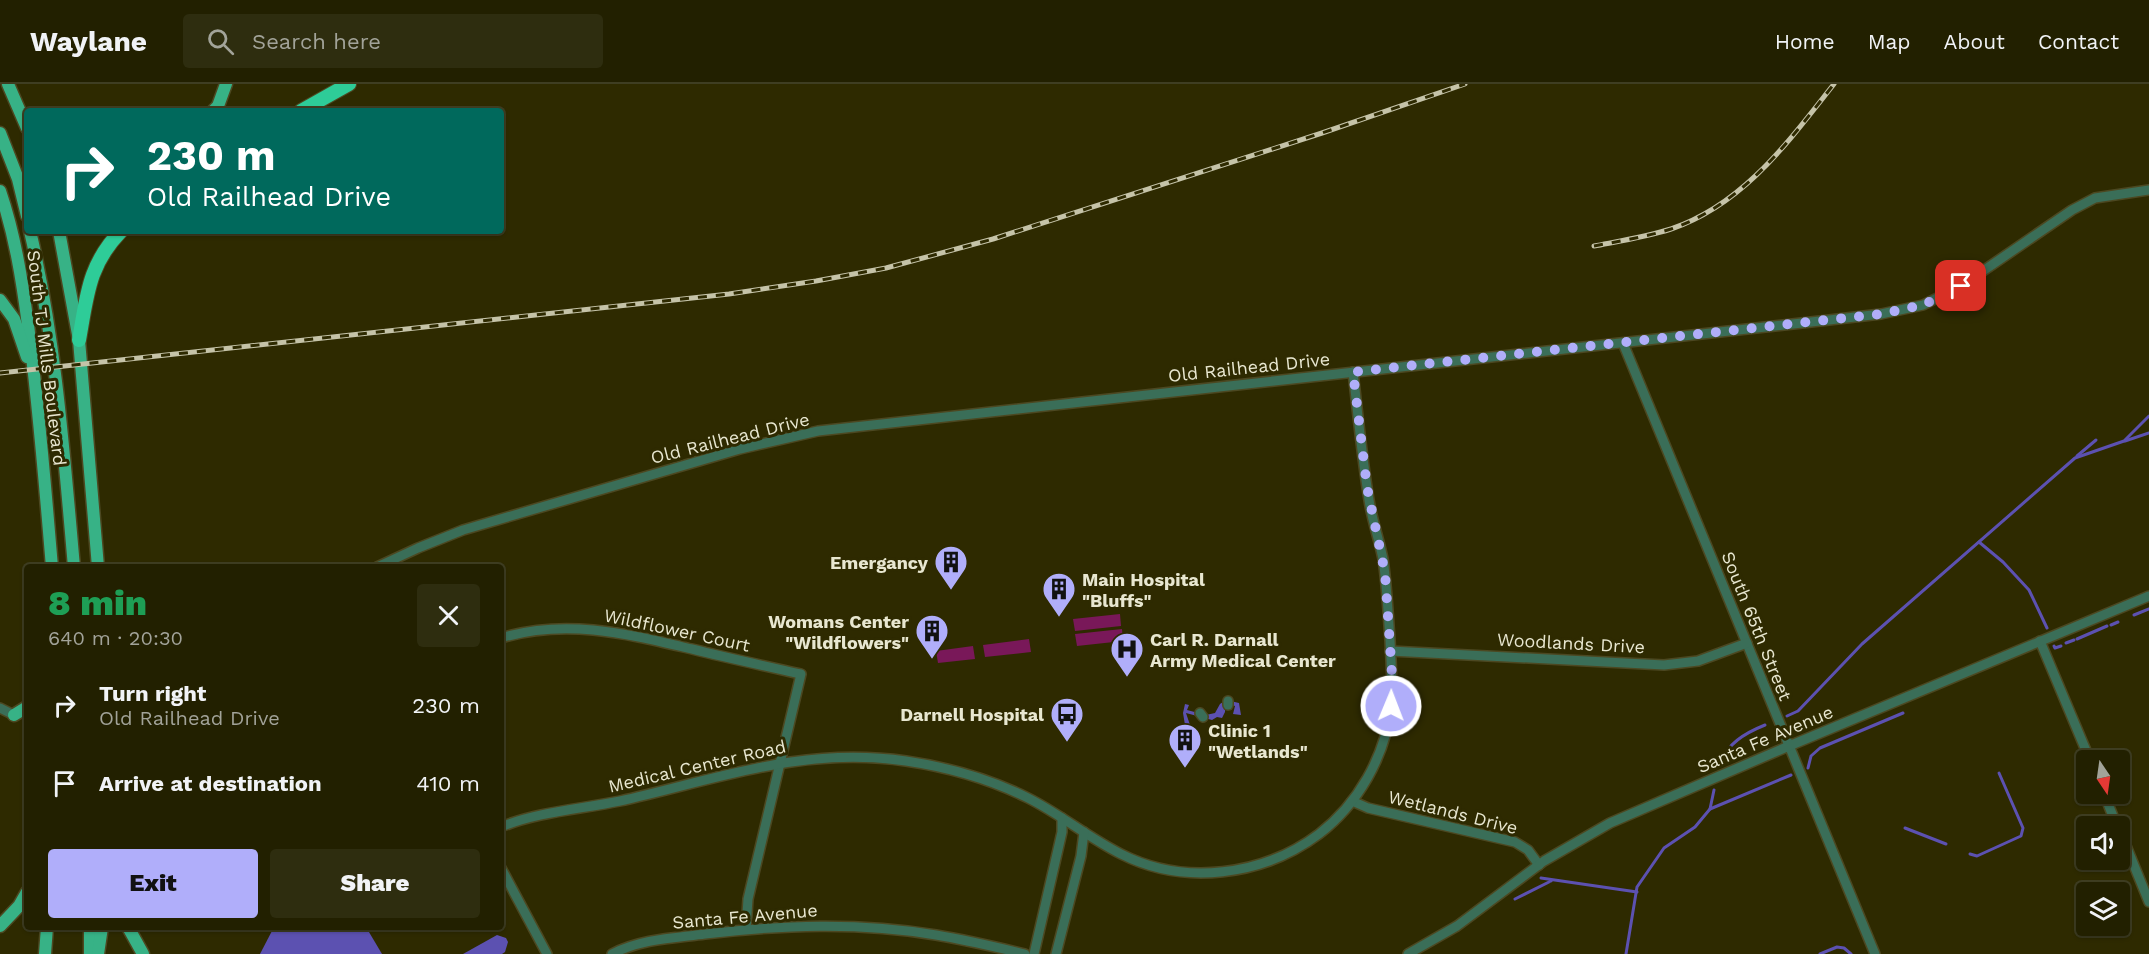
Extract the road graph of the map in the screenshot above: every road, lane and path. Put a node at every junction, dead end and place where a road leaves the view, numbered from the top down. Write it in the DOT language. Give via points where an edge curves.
graph roads {
  1 [pos="8,84"];
  2 [pos="226,84"];
  3 [pos="349,84"];
  4 [pos="216,108"];
  5 [pos="306,108"];
  6 [pos="24,115"];
  7 [pos="0,133"];
  8 [pos="2149,190"];
  9 [pos="0,191"];
  10 [pos="24,204"];
  11 [pos="31,234"];
  12 [pos="60,234"];
  13 [pos="118,234"];
  14 [pos="0,300"];
  15 [pos="79,340"];
  16 [pos="1623,343"];
  17 [pos="1353,372"];
  18 [pos="37,387"];
  19 [pos="52,564"];
  20 [pos="74,564"];
  21 [pos="98,564"];
  22 [pos="383,564"];
  23 [pos="2149,596"];
  24 [pos="504,637"];
  25 [pos="2040,641"];
  26 [pos="1747,643"];
  27 [pos="1390,651"];
  28 [pos="0,708"];
  29 [pos="24,709"];
  30 [pos="14,716"];
  31 [pos="24,720"];
  32 [pos="1789,746"];
  33 [pos="2086,750"];
  34 [pos="780,763"];
  35 [pos="1352,801"];
  36 [pos="1062,818"];
  37 [pos="504,826"];
  38 [pos="1084,832"];
  39 [pos="2130,855"];
  40 [pos="1539,865"];
  41 [pos="504,874"];
  42 [pos="24,897"];
  43 [pos="2149,902"];
  44 [pos="0,926"];
  45 [pos="47,930"];
  46 [pos="90,930"];
  47 [pos="102,930"];
  48 [pos="130,930"];
  49 [pos="746,930"];
  50 [pos="1412,953"];
  51 [pos="45,954"];
  52 [pos="90,954"];
  53 [pos="98,954"];
  54 [pos="143,954"];
  55 [pos="547,954"];
  56 [pos="612,954"];
  57 [pos="1025,954"];
  58 [pos="1034,954"];
  59 [pos="1056,954"];
  60 [pos="1875,954"];
  1 -- 6 [label="main road"];
  2 -- 4 [label="main road"];
  3 -- 5 [label="highway"];
  7 -- 10 [label="main road"];
  8 -- 16 [label="street, Old Railhead Drive" via="2095,198 1961,286 1923,305 1881,314"];
  9 -- 18 [label="main road, South TJ Mills Boulevard" via="10,221"];
  11 -- 20 [label="main road, South TJ Mills Boulevard" via="41,275 58,393"];
  12 -- 15 [label="main road, South TJ Mills Boulevard"];
  13 -- 15 [label="highway" via="95,266"];
  14 -- 18 [label="main road" via="14,318"];
  15 -- 21 [label="main road, South TJ Mills Boulevard"];
  16 -- 17 [label="street, Old Railhead Drive"];
  16 -- 26 [label="street, South 65th Street"];
  17 -- 22 [label="street, Old Railhead Drive" via="790,436 463,530"];
  17 -- 27 [label="street, Medical Center Road" via="1367,487 1385,573"];
  18 -- 19 [label="main road, South TJ Mills Boulevard"];
  23 -- 25 [label="street, Santa Fe Avenue"];
  24 -- 34 [label="street, Wildflower Court" via="557,628 609,631 801,674"];
  25 -- 32 [label="street, Santa Fe Avenue"];
  25 -- 33 [label="street"];
  26 -- 27 [label="street, Woodlands Drive" via="1698,661 1664,665"];
  26 -- 32 [label="street, South 65th Street"];
  27 -- 35 [label="street, Medical Center Road" via="1392,693 1388,722 1376,761"];
  28 -- 30 [label="street"];
  29 -- 30 [label="main road"];
  30 -- 31 [label="main road"];
  32 -- 40 [label="street, Santa Fe Avenue" via="1610,823"];
  32 -- 60 [label="street, South 65th Street"];
  34 -- 36 [label="street, Medical Center Road" via="842,757 944,768 1002,786"];
  34 -- 37 [label="street, Medical Center Road"];
  34 -- 49 [label="street, Wildflower Court" via="748,899"];
  35 -- 38 [label="street, Medical Center Road" via="1324,830 1288,853 1227,871 1180,872 1152,866 1117,852"];
  35 -- 40 [label="street, Wetlands Drive" via="1515,842 1528,850"];
  36 -- 38 [label="street, Medical Center Road"];
  36 -- 58 [label="street"];
  38 -- 59 [label="street" via="1082,856"];
  39 -- 43 [label="street"];
  40 -- 50 [label="street, Santa Fe Avenue"];
  41 -- 55 [label="street"];
  42 -- 44 [label="main road"];
  45 -- 51 [label="main road"];
  46 -- 52 [label="main road"];
  47 -- 53 [label="main road"];
  48 -- 54 [label="main road"];
  49 -- 56 [label="street, Santa Fe Avenue" via="645,942"];
  49 -- 57 [label="street, Santa Fe Avenue" via="813,926 893,930 935,934"];
}
